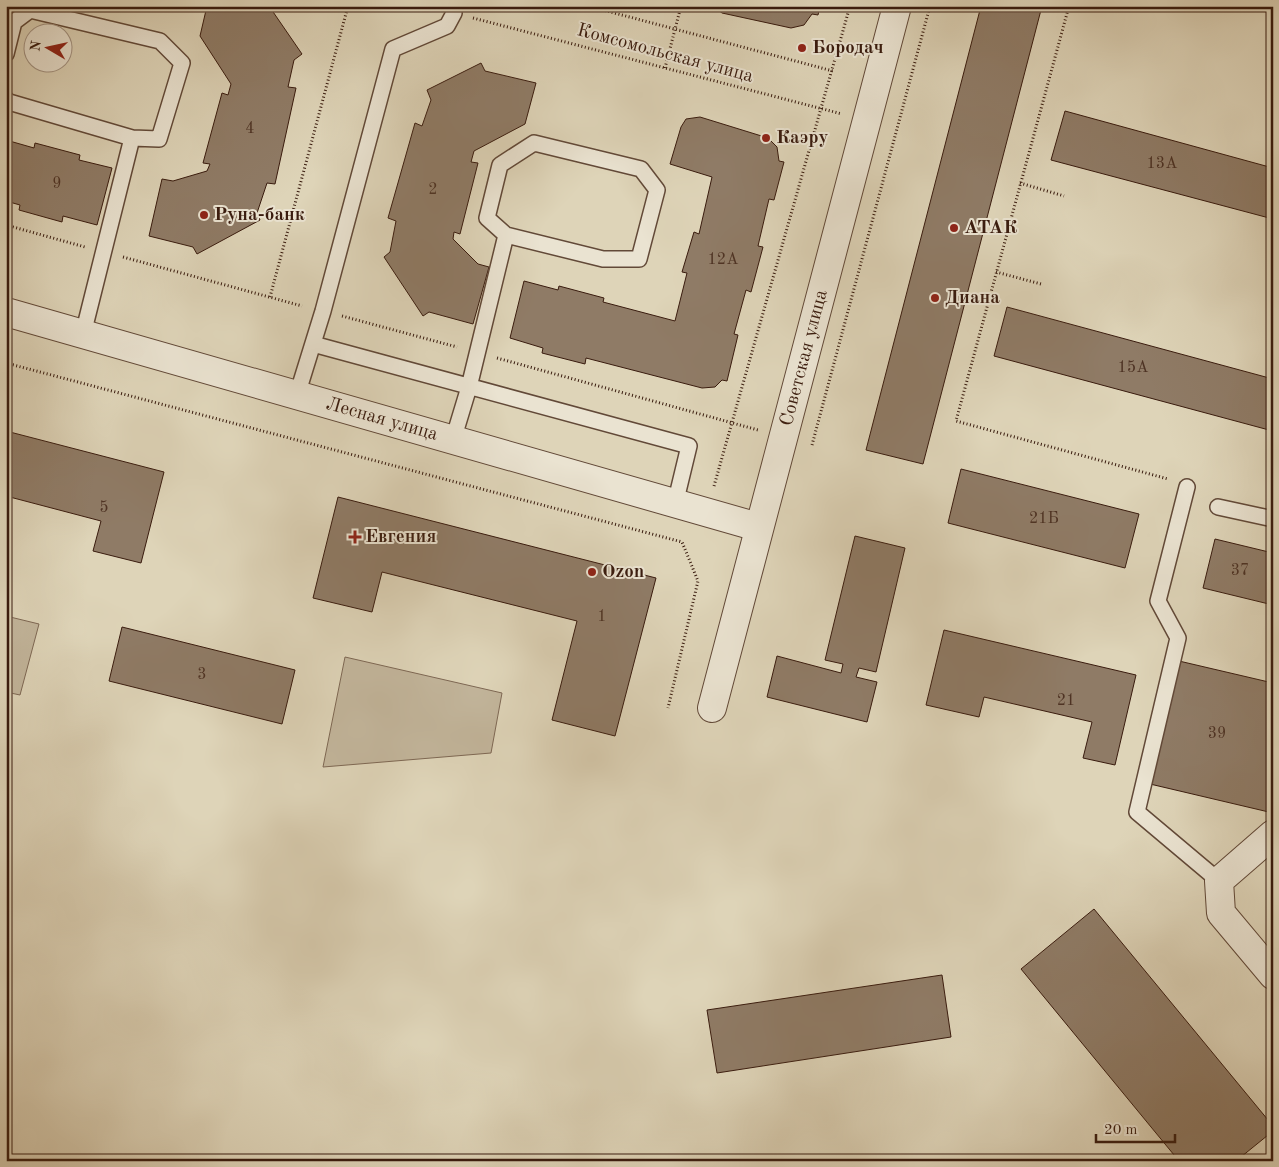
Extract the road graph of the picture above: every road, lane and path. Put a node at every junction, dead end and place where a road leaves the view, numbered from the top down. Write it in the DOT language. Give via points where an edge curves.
graph roads {
  1 [pos="348,6"];
  2 [pos="588,6"];
  3 [pos="681,6"];
  4 [pos="850,6"];
  5 [pos="897,6"];
  6 [pos="930,6"];
  7 [pos="1069,6"];
  8 [pos="454,13"];
  9 [pos="675,30"];
  10 [pos="6,54"];
  11 [pos="665,68"];
  12 [pos="833,71"];
  13 [pos="6,99"];
  14 [pos="821,109"];
  15 [pos="866,121"];
  16 [pos="132,138"];
  17 [pos="1020,183"];
  18 [pos="1064,196"];
  19 [pos="6,226"];
  20 [pos="506,235"];
  21 [pos="104,252"];
  22 [pos="996,272"];
  23 [pos="1041,284"];
  24 [pos="270,297"];
  25 [pos="323,311"];
  26 [pos="6,312"];
  27 [pos="84,334"];
  28 [pos="313,344"];
  29 [pos="478,353"];
  30 [pos="6,364"];
  31 [pos="469,387"];
  32 [pos="297,395"];
  33 [pos="732,422"];
  34 [pos="783,437"];
  35 [pos="453,440"];
  36 [pos="812,445"];
  37 [pos="1187,488"];
  38 [pos="675,504"];
  39 [pos="1218,507"];
  40 [pos="706,513"];
  41 [pos="1273,519"];
  42 [pos="758,527"];
  43 [pos="682,542"];
  44 [pos="668,708"];
  45 [pos="712,708"];
  46 [pos="1273,834"];
  47 [pos="1219,881"];
  48 [pos="1273,975"];
  1 -- 24 [label="path"];
  2 -- 9 [label="path"];
  3 -- 9 [label="path"];
  4 -- 12 [label="path"];
  5 -- 15 [label="street, Советская улица"];
  6 -- 36 [label="path"];
  7 -- 17 [label="path"];
  8 -- 11 [label="path, Комсомольская улица"];
  8 -- 25 [label="lane" via="446,26 393,49"];
  9 -- 11 [label="path"];
  9 -- 12 [label="path"];
  10 -- 16 [label="lane" via="14,22 30,10 160,41 182,63 158,139"];
  11 -- 14 [label="path, Комсомольская улица"];
  12 -- 14 [label="path"];
  13 -- 16 [label="lane"];
  14 -- 15 [label="path, Комсомольская улица"];
  14 -- 33 [label="path"];
  15 -- 34 [label="street, Советская улица"];
  16 -- 21 [label="lane"];
  17 -- 18 [label="path"];
  17 -- 22 [label="path"];
  19 -- 21 [label="path"];
  20 -- 20 [label="lane" via="487,218 500,165 534,143 641,170 657,190 639,259 603,259"];
  20 -- 29 [label="lane"];
  21 -- 24 [label="path"];
  21 -- 27 [label="lane"];
  22 -- 23 [label="path"];
  22 -- 37 [label="path" via="956,421 1177,481"];
  24 -- 25 [label="path"];
  25 -- 28 [label="lane"];
  25 -- 29 [label="path"];
  26 -- 27 [label="street, Лесная улица"];
  27 -- 32 [label="street, Лесная улица"];
  28 -- 31 [label="lane"];
  28 -- 32 [label="lane"];
  29 -- 31 [label="lane"];
  29 -- 33 [label="path"];
  30 -- 43 [label="path"];
  31 -- 35 [label="lane"];
  31 -- 38 [label="lane" via="689,446"];
  32 -- 35 [label="street, Лесная улица"];
  33 -- 34 [label="path"];
  33 -- 40 [label="path"];
  34 -- 42 [label="street, Советская улица"];
  35 -- 38 [label="street, Лесная улица"];
  37 -- 47 [label="lane" via="1158,601 1178,638 1137,812"];
  38 -- 40 [label="street, Лесная улица"];
  39 -- 41 [label="lane"];
  40 -- 42 [label="street, Лесная улица"];
  40 -- 43 [label="path"];
  42 -- 45 [label="street, Советская улица"];
  43 -- 44 [label="path" via="698,581"];
  46 -- 47 [label="street"];
  47 -- 48 [label="street" via="1221,913"];
}
